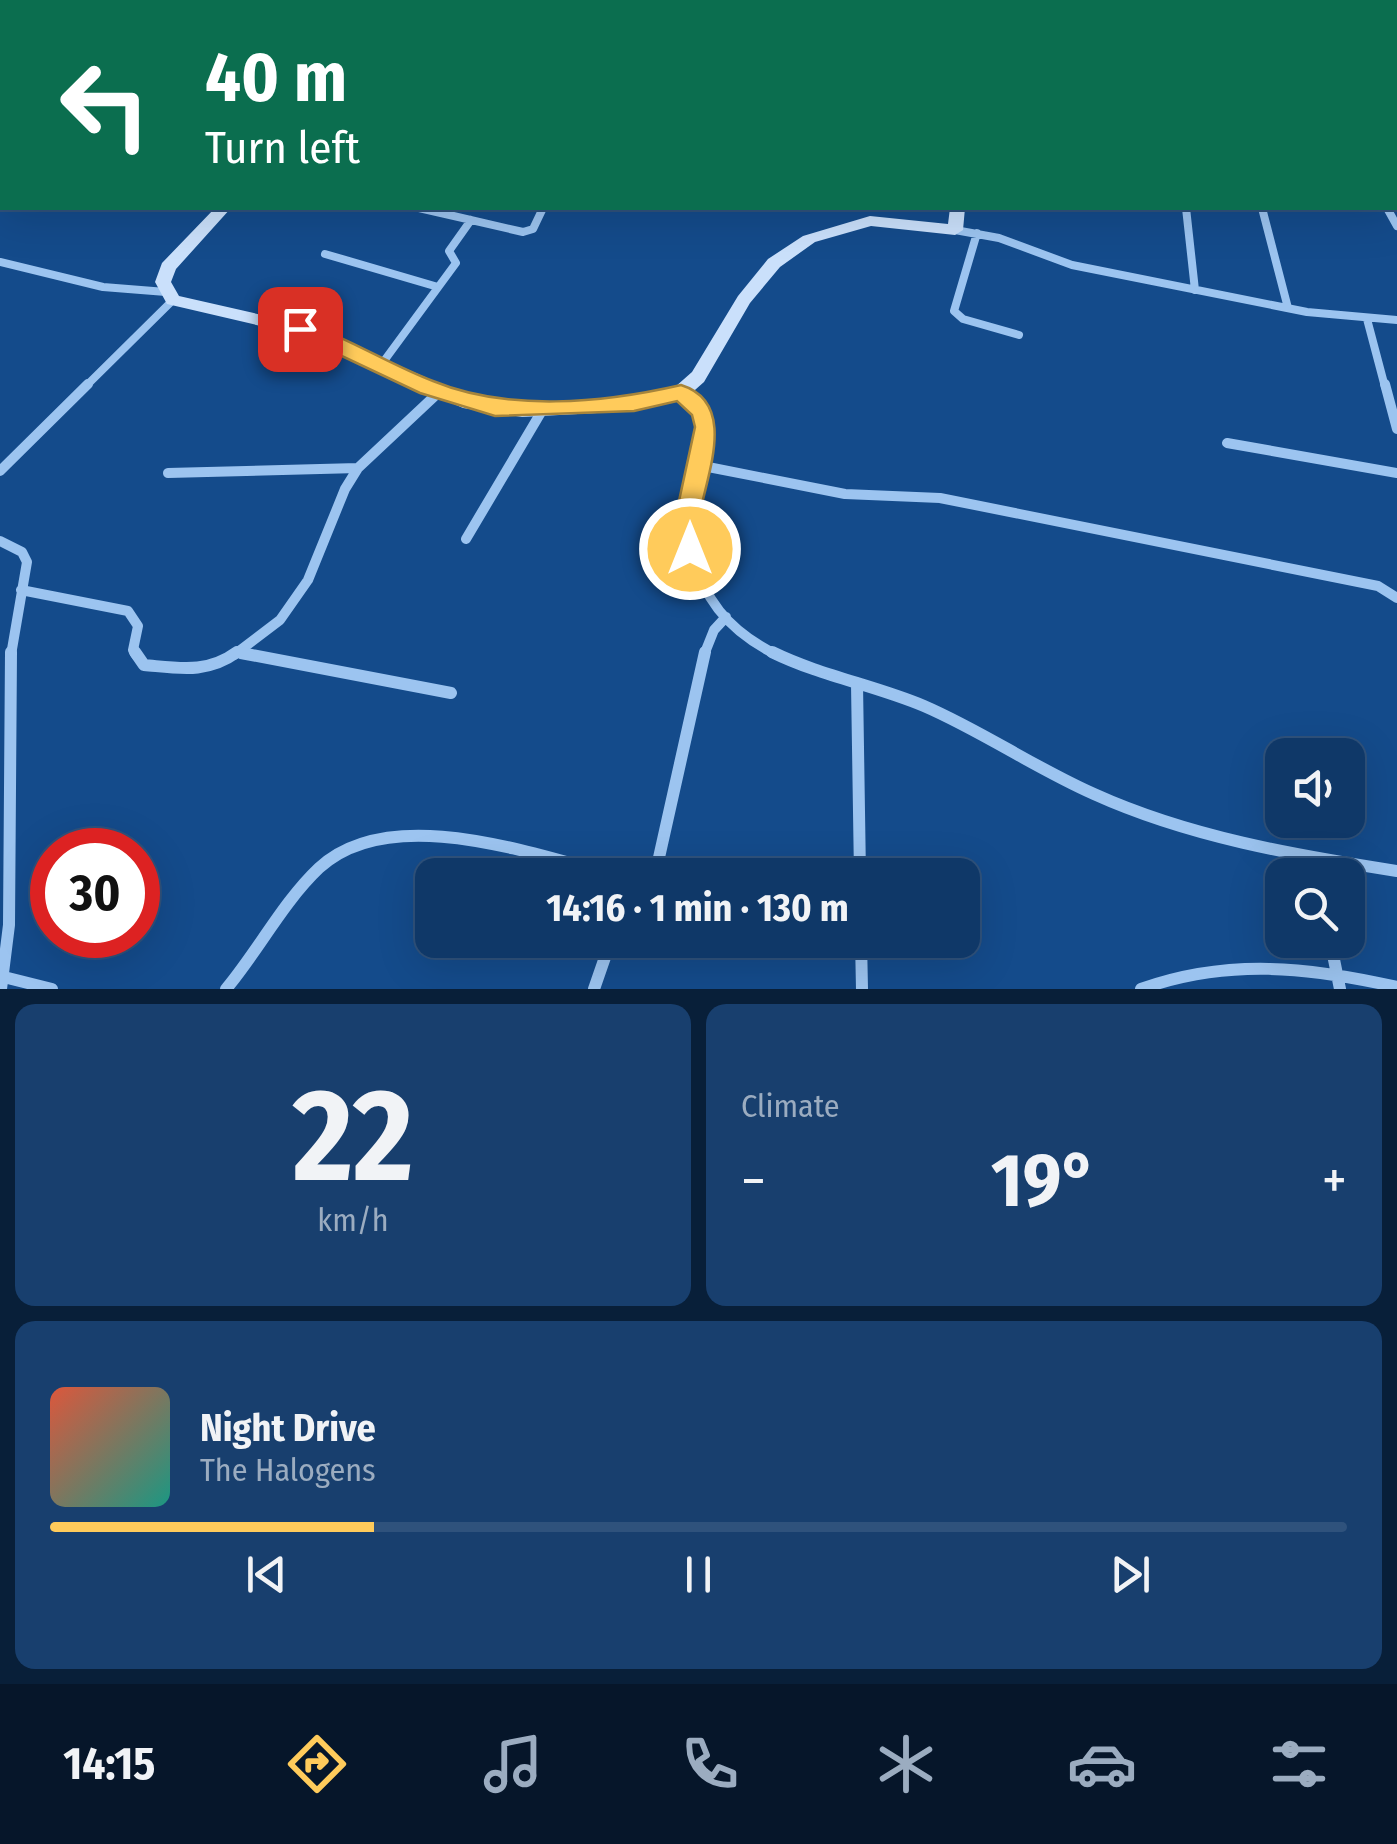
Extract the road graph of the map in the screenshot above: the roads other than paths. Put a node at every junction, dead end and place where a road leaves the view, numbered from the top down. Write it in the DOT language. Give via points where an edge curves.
graph roads {
  1 [pos="221,210"];
  2 [pos="427,210"];
  3 [pos="542,210"];
  4 [pos="957,210"];
  5 [pos="1186,210"];
  6 [pos="1263,210"];
  7 [pos="471,220"];
  8 [pos="956,230"];
  9 [pos="977,233"];
  10 [pos="326,254"];
  11 [pos="0,262"];
  12 [pos="438,287"];
  13 [pos="1196,290"];
  14 [pos="170,296"];
  15 [pos="1288,308"];
  16 [pos="1367,319"];
  17 [pos="1397,320"];
  18 [pos="1019,335"];
  19 [pos="381,365"];
  20 [pos="440,392"];
  21 [pos="681,392"];
  22 [pos="542,409"];
  23 [pos="1397,430"];
  24 [pos="1227,443"];
  25 [pos="698,465"];
  26 [pos="358,468"];
  27 [pos="0,471"];
  28 [pos="1397,472"];
  29 [pos="168,473"];
  30 [pos="466,539"];
  31 [pos="0,541"];
  32 [pos="21,590"];
  33 [pos="1397,598"];
  34 [pos="726,617"];
  35 [pos="240,652"];
  36 [pos="857,684"];
  37 [pos="451,693"];
  38 [pos="5,790"];
  39 [pos="540,858"];
  40 [pos="659,858"];
  41 [pos="860,858"];
  42 [pos="1310,858"];
  43 [pos="1365,866"];
  44 [pos="1397,871"];
  45 [pos="605,958"];
  46 [pos="861,958"];
  47 [pos="1333,958"];
  48 [pos="1336,972"];
  49 [pos="1,980"];
  50 [pos="1397,986"];
  51 [pos="52,989"];
  52 [pos="226,989"];
  53 [pos="594,989"];
  54 [pos="862,989"];
  55 [pos="1140,989"];
  56 [pos="1340,989"];
  1 -- 14 [label="street" via="168,268 163,282"];
  2 -- 7 [label="street"];
  3 -- 7 [label="street" via="523,232"];
  4 -- 8 [label="street"];
  5 -- 13 [label="street"];
  6 -- 15 [label="street"];
  7 -- 12 [label="street" via="449,251 456,263"];
  8 -- 9 [label="street"];
  8 -- 21 [label="street" via="870,220 789,250 744,300 698,377"];
  9 -- 13 [label="street" via="1072,265"];
  9 -- 18 [label="street" via="954,311"];
  10 -- 12 [label="street"];
  11 -- 14 [label="street" via="104,288"];
  12 -- 19 [label="street"];
  13 -- 15 [label="street"];
  14 -- 19 [label="street" via="300,329"];
  14 -- 27 [label="street"];
  15 -- 16 [label="street"];
  16 -- 17 [label="street"];
  16 -- 23 [label="street"];
  19 -- 20 [label="street"];
  20 -- 22 [label="street" via="495,408"];
  20 -- 26 [label="street"];
  21 -- 22 [label="street" via="634,404"];
  21 -- 25 [label="street" via="702,412 706,427"];
  22 -- 30 [label="street"];
  24 -- 28 [label="street"];
  25 -- 33 [label="street" via="845,494 940,498 1378,586"];
  25 -- 34 [label="street" via="686,524 690,549"];
  26 -- 29 [label="street"];
  26 -- 35 [label="street" via="296,600"];
  31 -- 32 [label="street" via="27,562"];
  32 -- 35 [label="street" via="128,611 138,626 133,650 144,665 200,670"];
  32 -- 38 [label="street"];
  34 -- 36 [label="street" via="750,640 796,664"];
  34 -- 40 [label="street" via="705,651"];
  35 -- 37 [label="street"];
  36 -- 41 [label="street"];
  36 -- 42 [label="street" via="948,717 1116,804"];
  38 -- 49 [label="street" via="10,925"];
  39 -- 52 [label="street" via="471,842 392,836 358,843 332,856 303,885"];
  43 -- 44 [label="street"];
  45 -- 53 [label="street"];
  46 -- 54 [label="street"];
  47 -- 48 [label="street"];
  48 -- 50 [label="street"];
  48 -- 55 [label="street" via="1250,965 1200,969"];
  48 -- 56 [label="street"];
  49 -- 51 [label="street"];
}
